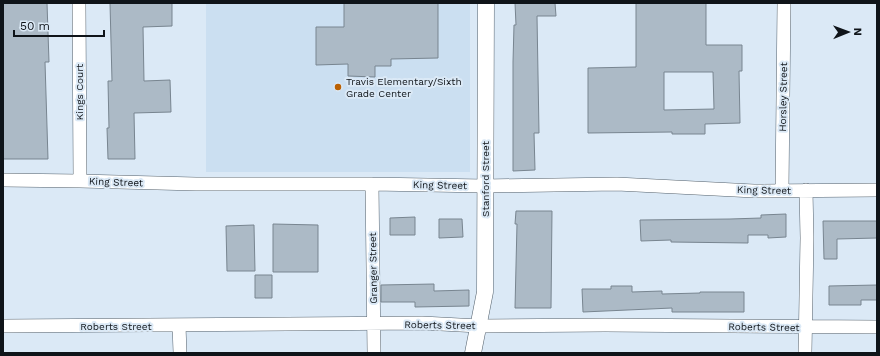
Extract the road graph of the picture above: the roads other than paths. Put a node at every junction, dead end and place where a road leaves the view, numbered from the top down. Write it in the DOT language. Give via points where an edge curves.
graph roads {
  1 [pos="79,3"];
  2 [pos="486,3"];
  3 [pos="784,3"];
  4 [pos="3,180"];
  5 [pos="80,181"];
  6 [pos="372,184"];
  7 [pos="484,186"];
  8 [pos="782,190"];
  9 [pos="806,190"];
  10 [pos="877,190"];
  11 [pos="374,324"];
  12 [pos="179,325"];
  13 [pos="3,326"];
  14 [pos="479,326"];
  15 [pos="805,327"];
  16 [pos="877,327"];
  17 [pos="180,353"];
  18 [pos="374,353"];
  19 [pos="474,353"];
  20 [pos="805,353"];
  1 -- 5 [label="street, Kings Court"];
  2 -- 7 [label="street, Stanford Street"];
  3 -- 8 [label="street, Horsley Street"];
  4 -- 5 [label="street, King Street"];
  5 -- 6 [label="street, King Street"];
  6 -- 7 [label="street, King Street"];
  6 -- 11 [label="street, Granger Street"];
  7 -- 8 [label="street, King Street" via="617,184 754,191"];
  7 -- 14 [label="street, Stanford Street" via="485,292"];
  8 -- 9 [label="street, King Street"];
  9 -- 10 [label="street, King Street"];
  9 -- 15 [label="street"];
  11 -- 12 [label="street, Roberts Street"];
  11 -- 14 [label="street, Roberts Street"];
  11 -- 18 [label="street, Granger Street"];
  12 -- 13 [label="street, Roberts Street"];
  12 -- 17 [label="street"];
  14 -- 15 [label="street, Roberts Street" via="597,324"];
  14 -- 19 [label="street, Stanford Street"];
  15 -- 16 [label="street, Roberts Street"];
  15 -- 20 [label="street"];
}
